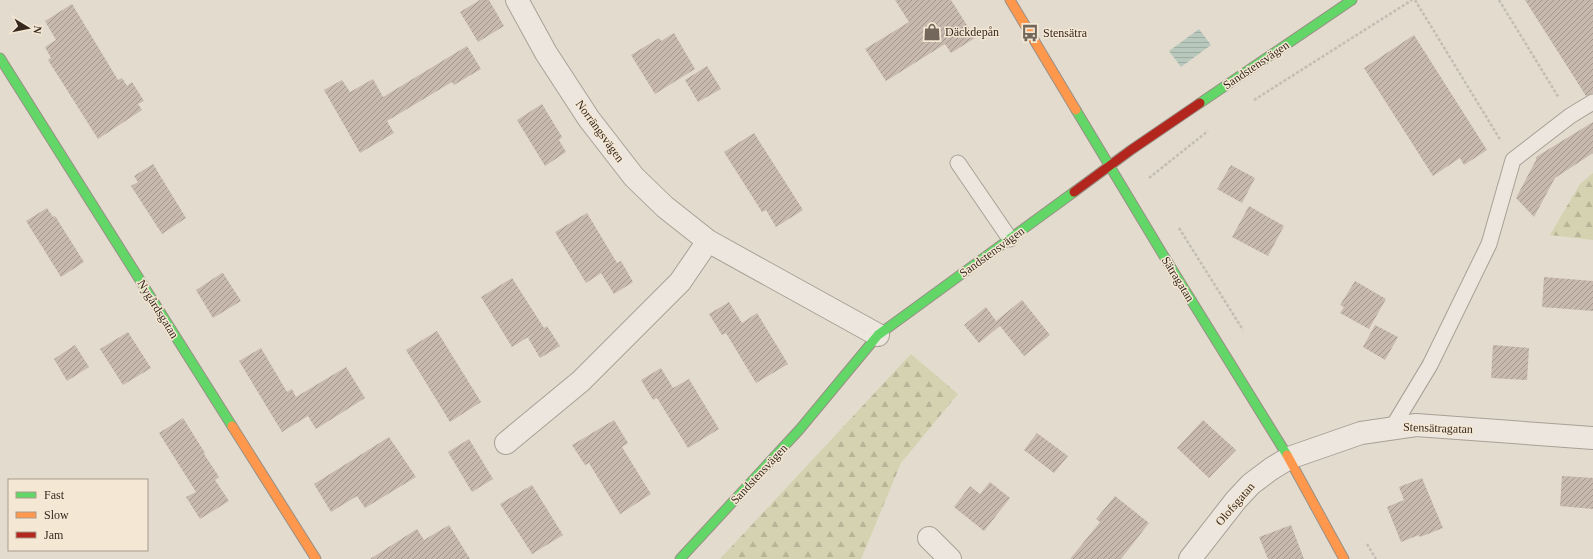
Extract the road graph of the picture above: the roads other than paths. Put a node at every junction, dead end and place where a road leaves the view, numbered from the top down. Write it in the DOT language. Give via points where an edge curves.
graph roads {
  1 [pos="516,0"];
  2 [pos="1010,0"];
  3 [pos="1349,1"];
  4 [pos="0,58"];
  5 [pos="1593,102"];
  6 [pos="958,162"];
  7 [pos="1110,166"];
  8 [pos="1010,239"];
  9 [pos="708,241"];
  10 [pos="878,335"];
  11 [pos="1392,428"];
  12 [pos="1593,438"];
  13 [pos="506,442"];
  14 [pos="1289,458"];
  15 [pos="929,538"];
  16 [pos="316,559"];
  17 [pos="680,559"];
  18 [pos="950,559"];
  19 [pos="1190,559"];
  20 [pos="1344,559"];
  1 -- 9 [label="street, Norrängsvägen" via="546,54 589,118 634,177 665,207"];
  2 -- 7 [label="street, Sätragatan"];
  3 -- 7 [label="street, Sandstensvägen"];
  4 -- 16 [label="street, Nygårdsgatan"];
  5 -- 11 [label="lane" via="1570,116 1513,160 1488,244 1430,365"];
  6 -- 8 [label="lane"];
  7 -- 8 [label="street, Sandstensvägen"];
  7 -- 14 [label="street, Sätragatan"];
  8 -- 10 [label="street, Sandstensvägen"];
  9 -- 10 [label="street, Norrängsvägen"];
  9 -- 13 [label="street" via="680,282 653,310 581,381"];
  10 -- 17 [label="street, Sandstensvägen" via="800,429"];
  11 -- 12 [label="street, Stensätragatan" via="1416,426"];
  11 -- 14 [label="street, Stensätragatan" via="1361,433"];
  14 -- 19 [label="street, Olofsgatan" via="1251,484"];
  14 -- 20 [label="street, Sätragatan"];
  15 -- 18 [label="street"];
}
